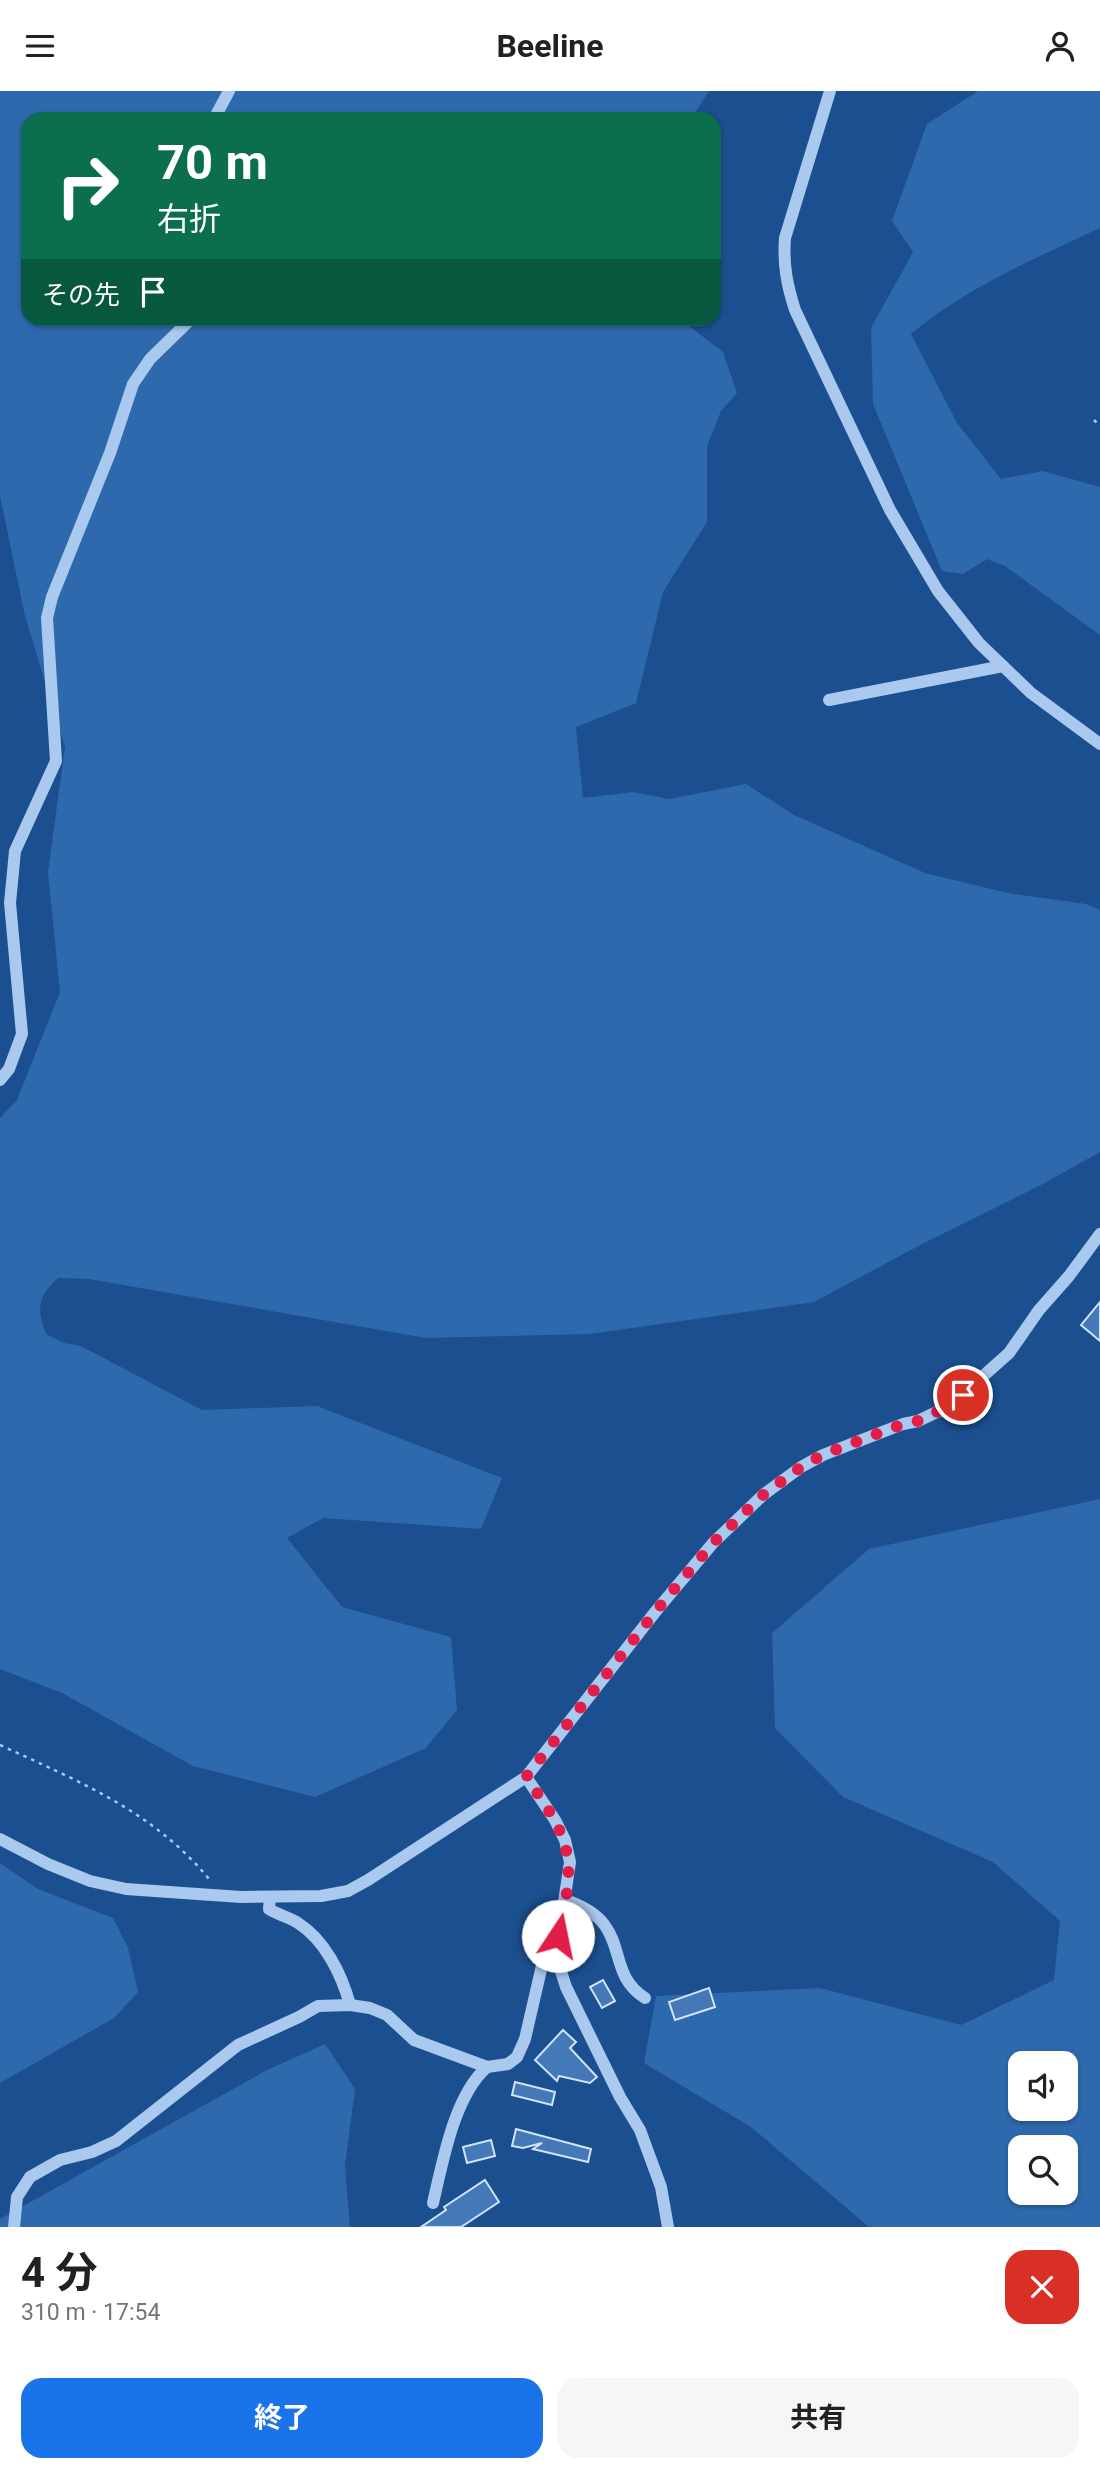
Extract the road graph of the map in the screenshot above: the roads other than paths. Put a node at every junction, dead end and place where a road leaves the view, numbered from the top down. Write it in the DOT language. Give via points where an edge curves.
graph roads {
  1 [pos="229,91"];
  2 [pos="830,91"];
  3 [pos="218,112"];
  4 [pos="184,326"];
  5 [pos="1003,666"];
  6 [pos="830,700"];
  7 [pos="1100,744"];
  8 [pos="0,1080"];
  9 [pos="1100,1234"];
  10 [pos="526,1777"];
  11 [pos="0,1839"];
  12 [pos="270,1897"];
  13 [pos="565,1900"];
  14 [pos="558,1936"];
  15 [pos="645,1998"];
  16 [pos="350,2005"];
  17 [pos="487,2067"];
  18 [pos="433,2203"];
  19 [pos="14,2227"];
  20 [pos="668,2227"];
  1 -- 3 [label="street"];
  2 -- 5 [label="street" via="785,238 787,285 890,510 938,591"];
  4 -- 8 [label="street" via="132,384 110,453 52,597 47,618 56,761 15,851 10,903 22,1034"];
  5 -- 6 [label="street"];
  5 -- 7 [label="street"];
  9 -- 10 [label="street" via="1009,1353 963,1395 918,1421 822,1455 763,1495 697,1563"];
  10 -- 12 [label="street" via="348,1891"];
  10 -- 13 [label="street" via="565,1840 570,1862"];
  11 -- 12 [label="street" via="48,1864 108,1886"];
  12 -- 16 [label="street" via="271,1911 298,1922 319,1942"];
  13 -- 14 [label="street"];
  13 -- 15 [label="street" via="605,1922 628,1984"];
  14 -- 17 [label="street" via="544,1961 517,2057 508,2064"];
  14 -- 20 [label="street" via="556,1957 566,1987 640,2130 661,2187"];
  16 -- 17 [label="street" via="387,2015 414,2040"];
  16 -- 19 [label="street" via="318,2006 238,2045 116,2141 60,2160 30,2177 17,2197"];
  17 -- 18 [label="street" via="472,2083 452,2129"];
}
